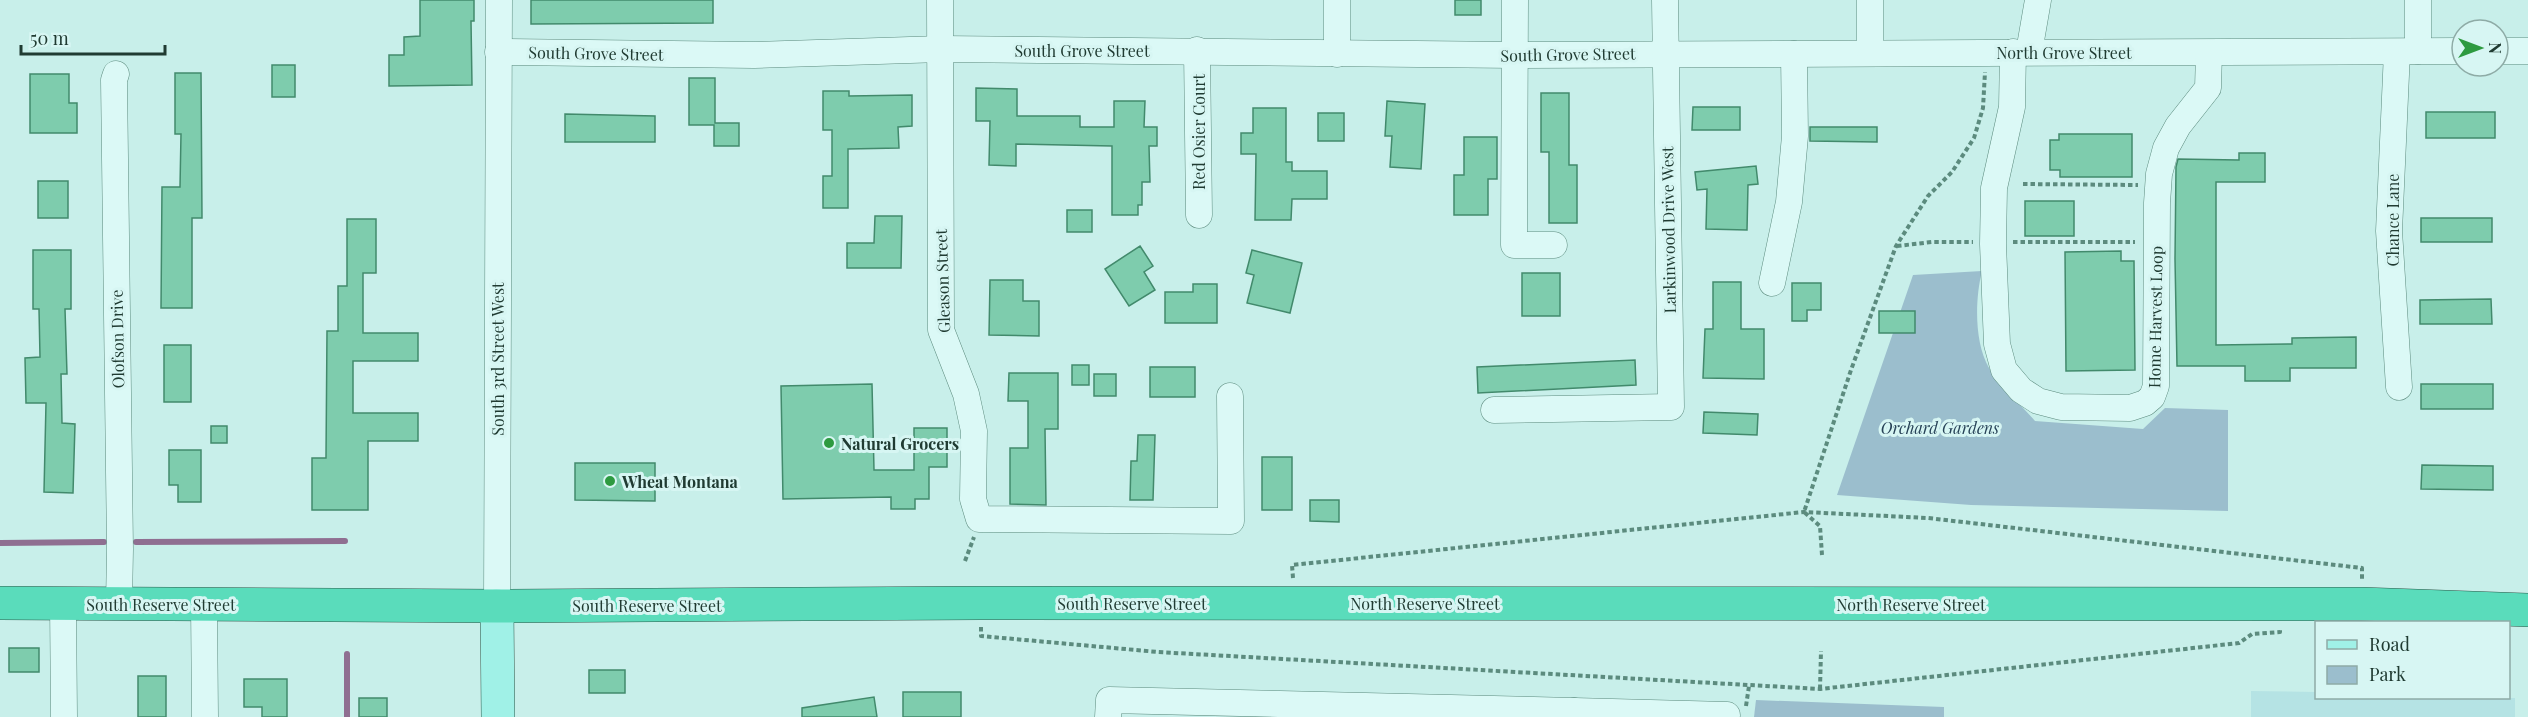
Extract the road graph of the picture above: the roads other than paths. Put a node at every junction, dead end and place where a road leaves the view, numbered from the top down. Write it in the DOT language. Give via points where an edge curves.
graph roads {
  1 [pos="499,0"];
  2 [pos="940,0"];
  3 [pos="1337,0"];
  4 [pos="1515,0"];
  5 [pos="1665,0"];
  6 [pos="1870,0"];
  7 [pos="2038,0"];
  8 [pos="2418,0"];
  9 [pos="940,49"];
  10 [pos="1197,50"];
  11 [pos="2450,51"];
  12 [pos="2510,51"];
  13 [pos="2528,51"];
  14 [pos="498,52"];
  15 [pos="2021,52"];
  16 [pos="2408,52"];
  17 [pos="1666,53"];
  18 [pos="1870,53"];
  19 [pos="2209,53"];
  20 [pos="1337,54"];
  21 [pos="1794,54"];
  22 [pos="1515,55"];
  23 [pos="116,74"];
  24 [pos="1199,215"];
  25 [pos="1554,245"];
  26 [pos="1772,283"];
  27 [pos="2399,387"];
  28 [pos="1230,396"];
  29 [pos="1494,410"];
  30 [pos="0,603"];
  31 [pos="63,603"];
  32 [pos="1293,603"];
  33 [pos="119,604"];
  34 [pos="204,604"];
  35 [pos="497,606"];
  36 [pos="2528,610"];
  37 [pos="1570,714"];
  38 [pos="1736,716"];
  39 [pos="64,717"];
  40 [pos="205,717"];
  41 [pos="498,717"];
  42 [pos="1108,717"];
  1 -- 14 [label="street, South 3rd Street West"];
  2 -- 9 [label="street, Gleason Street"];
  3 -- 20 [label="street"];
  4 -- 22 [label="street"];
  5 -- 17 [label="street, Larkinwood Drive West"];
  6 -- 18 [label="street"];
  7 -- 15 [label="street, Home Harvest Loop"];
  8 -- 16 [label="street, Chance Lane"];
  9 -- 10 [label="street, South Grove Street"];
  9 -- 14 [label="street, South Grove Street" via="754,55"];
  9 -- 28 [label="street, Gleason Street" via="940,330 966,394 974,431 973,499 979,519 1231,521"];
  10 -- 20 [label="street, South Grove Street"];
  10 -- 24 [label="street, Red Osier Court"];
  11 -- 16 [label="street, North Grove Street"];
  12 -- 13 [label="street"];
  14 -- 35 [label="street, South 3rd Street West"];
  15 -- 18 [label="street, North Grove Street"];
  15 -- 19 [label="street, North Grove Street"];
  15 -- 19 [label="street, Home Harvest Loop" via="1994,188 1997,344 2004,370 2037,401 2061,407 2103,409 2145,403 2156,386 2159,174 2166,148 2178,126 2208,88"];
  16 -- 19 [label="street, North Grove Street"];
  16 -- 27 [label="street, Chance Lane" via="2389,231"];
  17 -- 21 [label="street, North Grove Street"];
  17 -- 22 [label="street, South Grove Street"];
  17 -- 29 [label="street, Larkinwood Drive West" via="1671,407"];
  18 -- 21 [label="street, North Grove Street"];
  20 -- 22 [label="street, South Grove Street"];
  21 -- 26 [label="street" via="1795,136 1789,202"];
  22 -- 25 [label="street" via="1514,245"];
  23 -- 33 [label="street, Olofson Drive"];
  30 -- 31 [label="highway, South Reserve Street"];
  31 -- 33 [label="highway, South Reserve Street"];
  31 -- 39 [label="street"];
  32 -- 35 [label="highway, South Reserve Street"];
  32 -- 36 [label="highway, North Reserve Street" via="2362,604"];
  33 -- 34 [label="highway, South Reserve Street"];
  34 -- 35 [label="highway, South Reserve Street"];
  34 -- 40 [label="street"];
  35 -- 41 [label="main road, South 3rd Street West"];
  37 -- 38 [label="street"];
  37 -- 42 [label="street" via="1109,700"];
}
